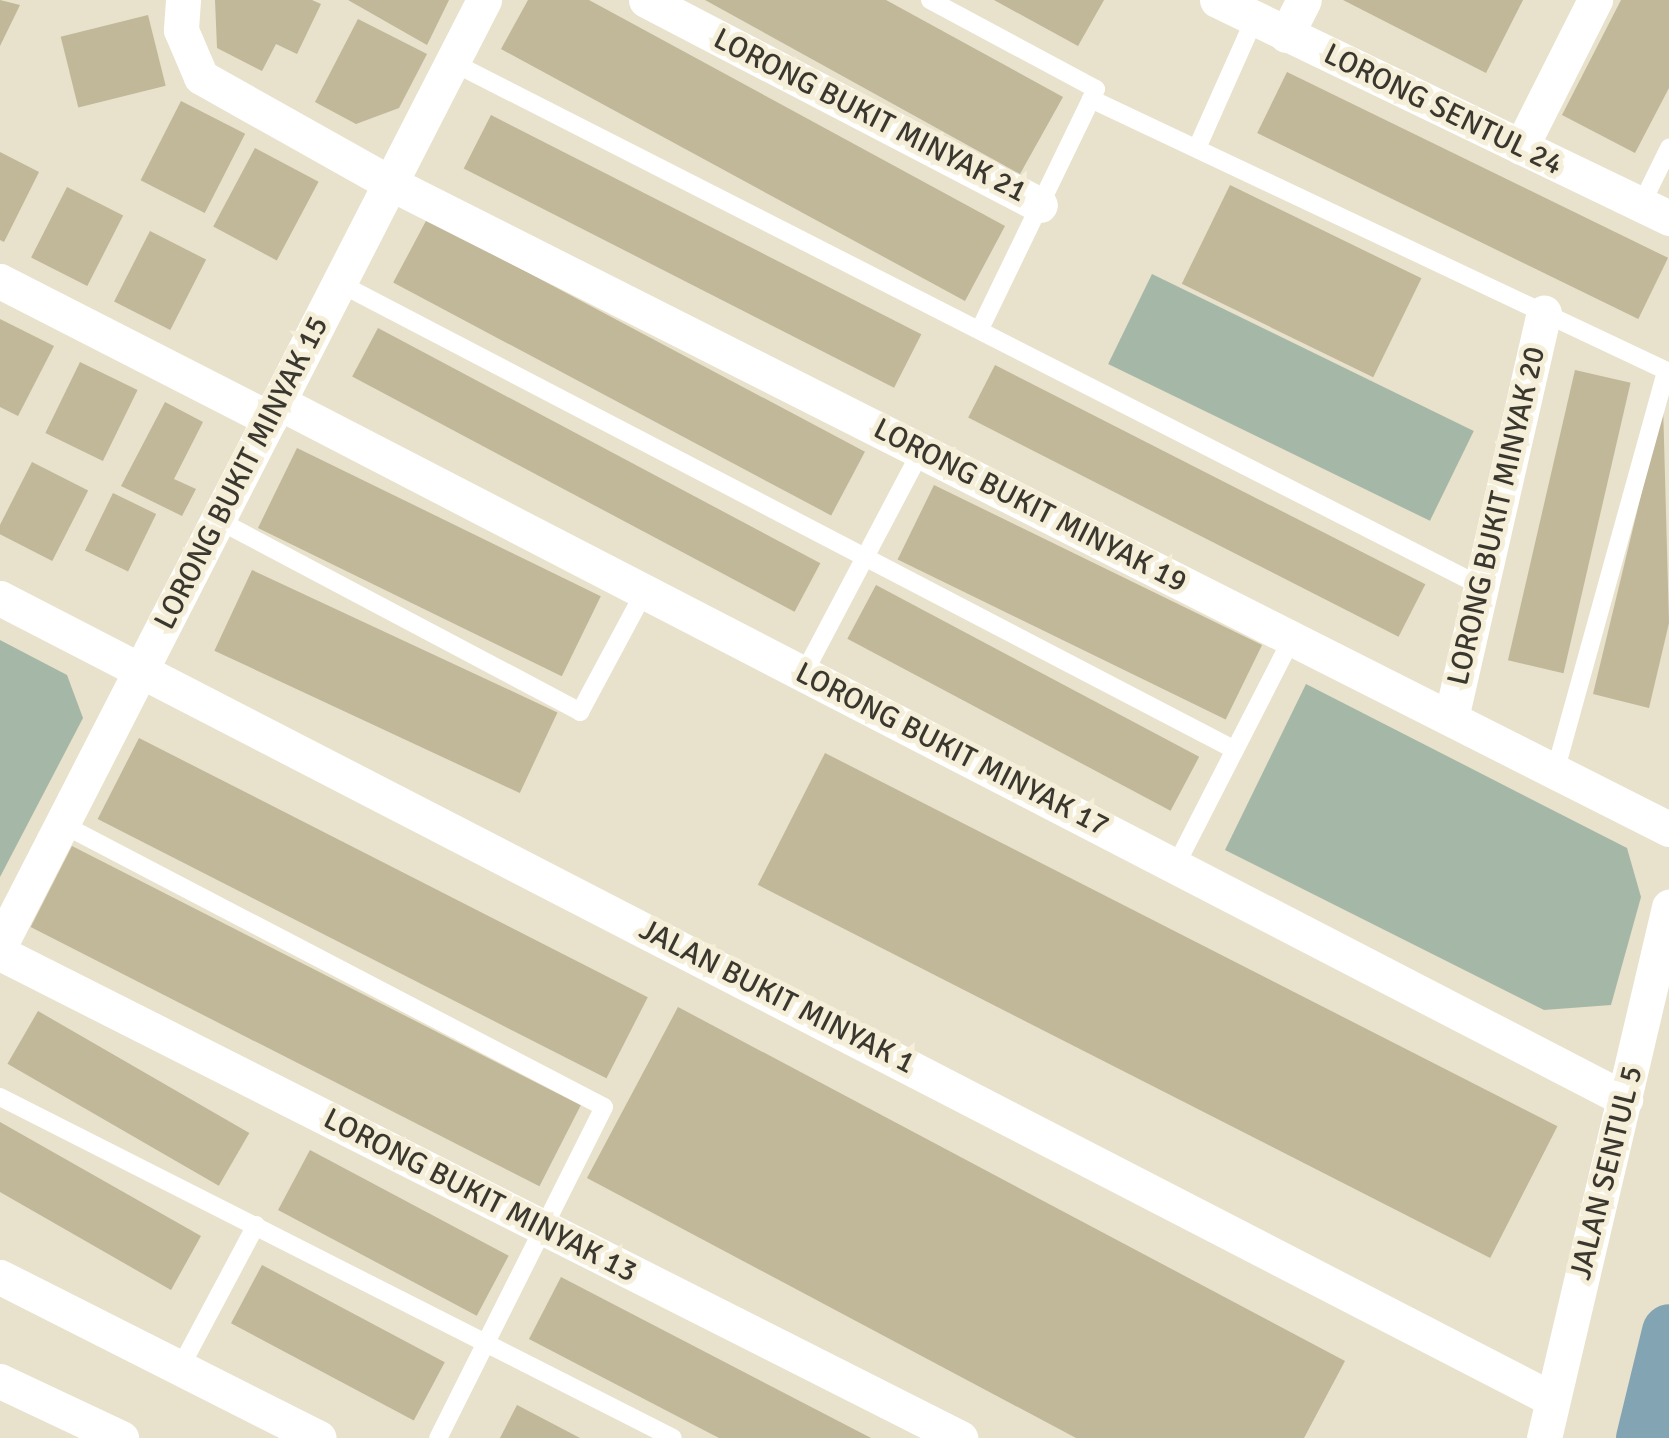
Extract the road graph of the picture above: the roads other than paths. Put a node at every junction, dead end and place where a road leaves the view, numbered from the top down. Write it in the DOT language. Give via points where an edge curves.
graph roads {
  1 [pos="184,0"];
  2 [pos="484,0"];
  3 [pos="646,0"];
  4 [pos="930,0"];
  5 [pos="1217,0"];
  6 [pos="1304,0"];
  7 [pos="1595,0"];
  8 [pos="1270,27"];
  9 [pos="452,62"];
  10 [pos="1092,99"];
  11 [pos="1521,147"];
  12 [pos="1197,148"];
  13 [pos="1669,148"];
  14 [pos="390,183"];
  15 [pos="1040,205"];
  16 [pos="1655,212"];
  17 [pos="0,280"];
  18 [pos="340,283"];
  19 [pos="1544,313"];
  20 [pos="981,328"];
  21 [pos="1667,371"];
  22 [pos="274,410"];
  23 [pos="921,451"];
  24 [pos="218,520"];
  25 [pos="864,560"];
  26 [pos="1481,586"];
  27 [pos="645,591"];
  28 [pos="0,598"];
  29 [pos="1292,638"];
  30 [pos="142,668"];
  31 [pos="804,673"];
  32 [pos="1451,718"];
  33 [pos="1235,750"];
  34 [pos="1555,772"];
  35 [pos="62,824"];
  36 [pos="1669,829"];
  37 [pos="1176,865"];
  38 [pos="1669,908"];
  39 [pos="0,945"];
  40 [pos="0,953"];
  41 [pos="0,1097"];
  42 [pos="1626,1100"];
  43 [pos="256,1224"];
  44 [pos="547,1230"];
  45 [pos="0,1277"];
  46 [pos="488,1343"];
  47 [pos="180,1368"];
  48 [pos="0,1381"];
  49 [pos="1552,1399"];
  50 [pos="100,1434"];
  51 [pos="319,1438"];
  52 [pos="438,1438"];
  53 [pos="673,1438"];
  54 [pos="960,1438"];
  55 [pos="1544,1438"];
  1 -- 14 [label="street, LORONG BUKIT MINYAK 19" via="181,30 201,78"];
  2 -- 9 [label="street, LORONG BUKIT MINYAK 15"];
  3 -- 15 [label="street, LORONG BUKIT MINYAK 21"];
  4 -- 10 [label="lane" via="1096,88"];
  5 -- 8 [label="street, LORONG SENTUL 24"];
  6 -- 8 [label="street"];
  7 -- 11 [label="street"];
  8 -- 11 [label="street, LORONG SENTUL 24"];
  8 -- 12 [label="lane"];
  9 -- 14 [label="street, LORONG BUKIT MINYAK 15"];
  9 -- 20 [label="lane"];
  10 -- 12 [label="lane"];
  10 -- 15 [label="lane"];
  11 -- 16 [label="street, LORONG SENTUL 24"];
  12 -- 19 [label="lane"];
  13 -- 16 [label="lane"];
  14 -- 18 [label="street, LORONG BUKIT MINYAK 15"];
  14 -- 23 [label="street, LORONG BUKIT MINYAK 19"];
  15 -- 20 [label="lane"];
  17 -- 22 [label="street, LORONG BUKIT MINYAK 17"];
  18 -- 22 [label="street, LORONG BUKIT MINYAK 15"];
  18 -- 25 [label="lane"];
  19 -- 21 [label="lane"];
  19 -- 26 [label="street, LORONG BUKIT MINYAK 20"];
  20 -- 26 [label="lane"];
  21 -- 34 [label="lane"];
  22 -- 24 [label="street, LORONG BUKIT MINYAK 15"];
  22 -- 27 [label="street, LORONG BUKIT MINYAK 17"];
  23 -- 25 [label="lane"];
  23 -- 29 [label="street, LORONG BUKIT MINYAK 19"];
  24 -- 27 [label="lane" via="580,712"];
  24 -- 30 [label="street, LORONG BUKIT MINYAK 15"];
  25 -- 31 [label="lane"];
  25 -- 33 [label="lane"];
  26 -- 32 [label="street, LORONG BUKIT MINYAK 20"];
  27 -- 31 [label="street, LORONG BUKIT MINYAK 17"];
  28 -- 30 [label="street, JALAN BUKIT MINYAK 1"];
  29 -- 32 [label="street, LORONG BUKIT MINYAK 19"];
  29 -- 33 [label="lane"];
  30 -- 35 [label="street, LORONG BUKIT MINYAK 15"];
  30 -- 49 [label="street, JALAN BUKIT MINYAK 1"];
  31 -- 37 [label="street, LORONG BUKIT MINYAK 17"];
  32 -- 34 [label="street, LORONG BUKIT MINYAK 19"];
  33 -- 37 [label="lane"];
  34 -- 36 [label="street, LORONG BUKIT MINYAK 19"];
  35 -- 39 [label="street, LORONG BUKIT MINYAK 15"];
  35 -- 44 [label="lane" via="596,1098 604,1123"];
  37 -- 42 [label="street, LORONG BUKIT MINYAK 17"];
  38 -- 42 [label="street, JALAN SENTUL 5"];
  40 -- 44 [label="street, LORONG BUKIT MINYAK 13"];
  41 -- 43 [label="lane"];
  42 -- 49 [label="street, JALAN SENTUL 5"];
  43 -- 46 [label="lane"];
  43 -- 47 [label="lane"];
  44 -- 46 [label="lane"];
  44 -- 54 [label="street, LORONG BUKIT MINYAK 13"];
  45 -- 47 [label="street"];
  46 -- 52 [label="lane"];
  46 -- 53 [label="lane"];
  47 -- 51 [label="street"];
  48 -- 50 [label="street"];
  49 -- 55 [label="street, JALAN SENTUL 5"];
}
